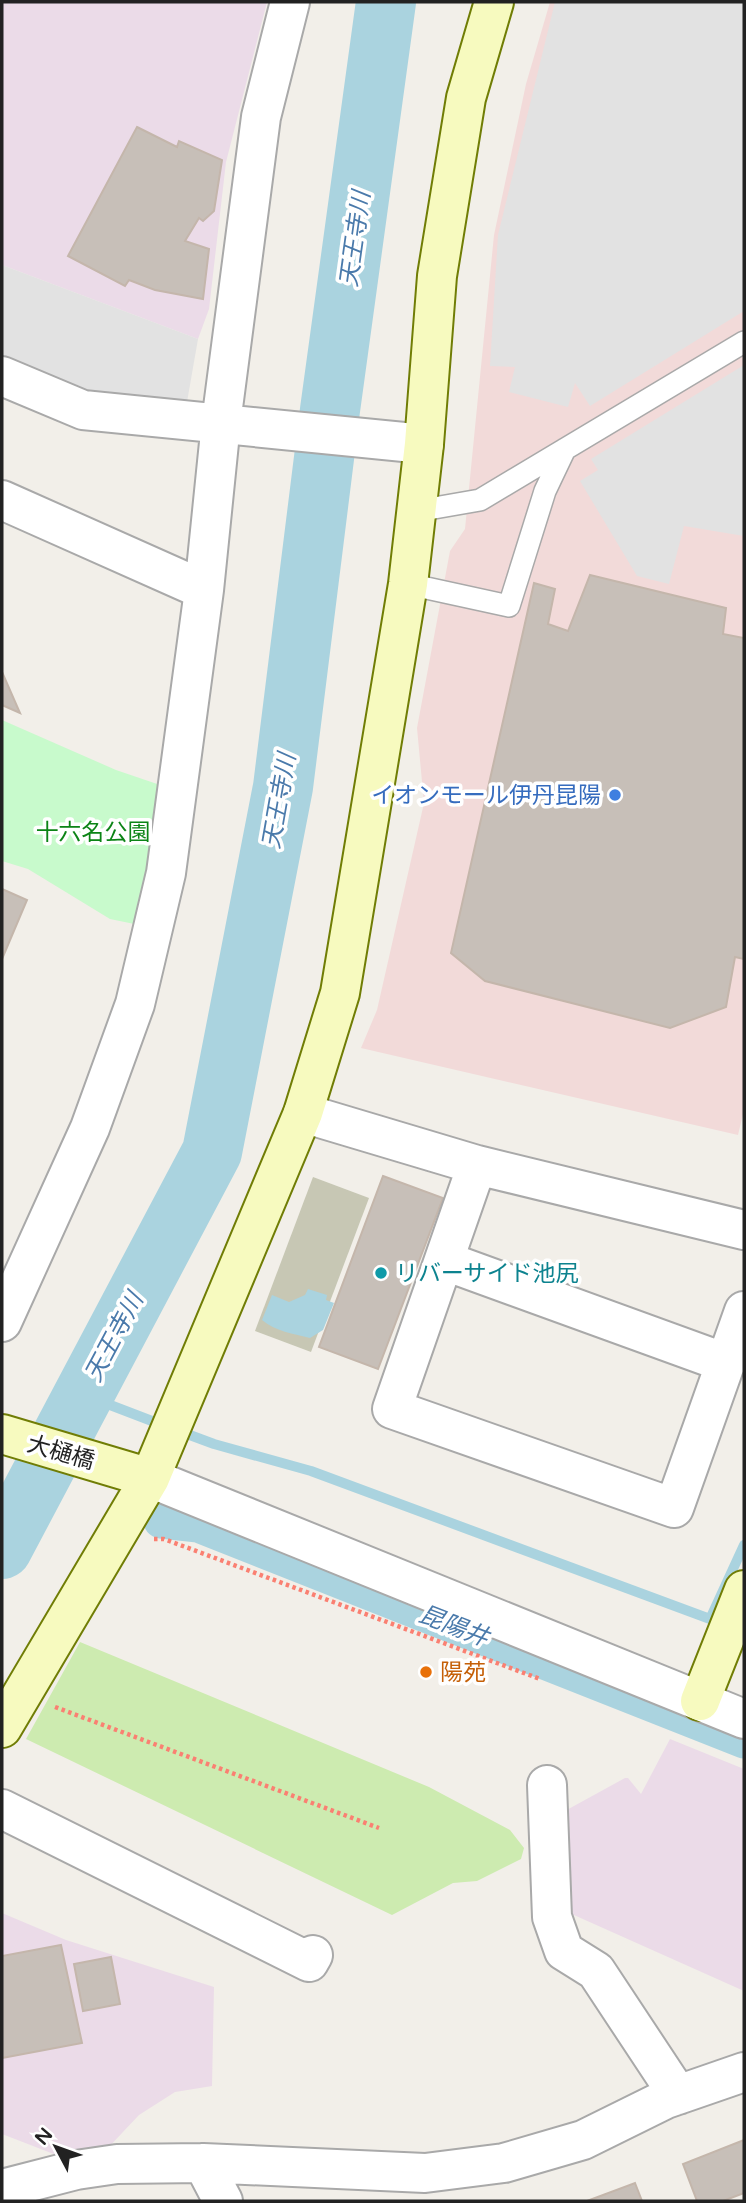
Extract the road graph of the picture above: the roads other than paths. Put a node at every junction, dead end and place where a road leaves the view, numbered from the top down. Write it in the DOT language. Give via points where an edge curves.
graph roads {
  1 [pos="290,2"];
  2 [pos="494,2"];
  3 [pos="744,342"];
  4 [pos="2,376"];
  5 [pos="228,424"];
  6 [pos="411,442"];
  7 [pos="565,449"];
  8 [pos="2,500"];
  9 [pos="417,511"];
  10 [pos="408,584"];
  11 [pos="204,590"];
  12 [pos="303,1113"];
  13 [pos="477,1165"];
  14 [pos="744,1230"];
  15 [pos="444,1261"];
  16 [pos="744,1311"];
  17 [pos="2,1322"];
  18 [pos="726,1363"];
  19 [pos="2,1434"];
  20 [pos="135,1474"];
  21 [pos="744,1590"];
  22 [pos="700,1701"];
  23 [pos="744,1719"];
  24 [pos="2,1728"];
  25 [pos="547,1785"];
  26 [pos="2,1809"];
  27 [pos="309,1962"];
  28 [pos="744,2072"];
  29 [pos="678,2095"];
  30 [pos="203,2163"];
  31 [pos="2,2189"];
  32 [pos="223,2201"];
  1 -- 5 [label="street" via="261,117"];
  2 -- 6 [label="street" via="466,98"];
  3 -- 7 [label="lane"];
  4 -- 5 [label="street" via="83,410"];
  5 -- 6 [label="street"];
  5 -- 11 [label="street"];
  6 -- 9 [label="street"];
  7 -- 9 [label="lane" via="480,500"];
  7 -- 10 [label="lane" via="545,491 509,606"];
  8 -- 11 [label="street"];
  9 -- 10 [label="street"];
  10 -- 12 [label="street" via="340,993"];
  11 -- 17 [label="street" via="166,873 135,1004 90,1128"];
  12 -- 13 [label="street"];
  12 -- 20 [label="street"];
  13 -- 14 [label="street"];
  13 -- 15 [label="street"];
  15 -- 18 [label="street"];
  15 -- 18 [label="street" via="392,1409 674,1508"];
  16 -- 18 [label="street"];
  19 -- 20 [label="street, 大樋橋"];
  20 -- 22 [label="street"];
  20 -- 24 [label="street" via="115,1538"];
  21 -- 22 [label="street"];
  22 -- 23 [label="street"];
  25 -- 29 [label="street" via="552,1917 564,1951 596,1971"];
  26 -- 27 [label="street"];
  28 -- 29 [label="street"];
  29 -- 30 [label="street" via="583,2140 505,2163 425,2173"];
  30 -- 31 [label="street" via="104,2166"];
  30 -- 32 [label="street"];
}
